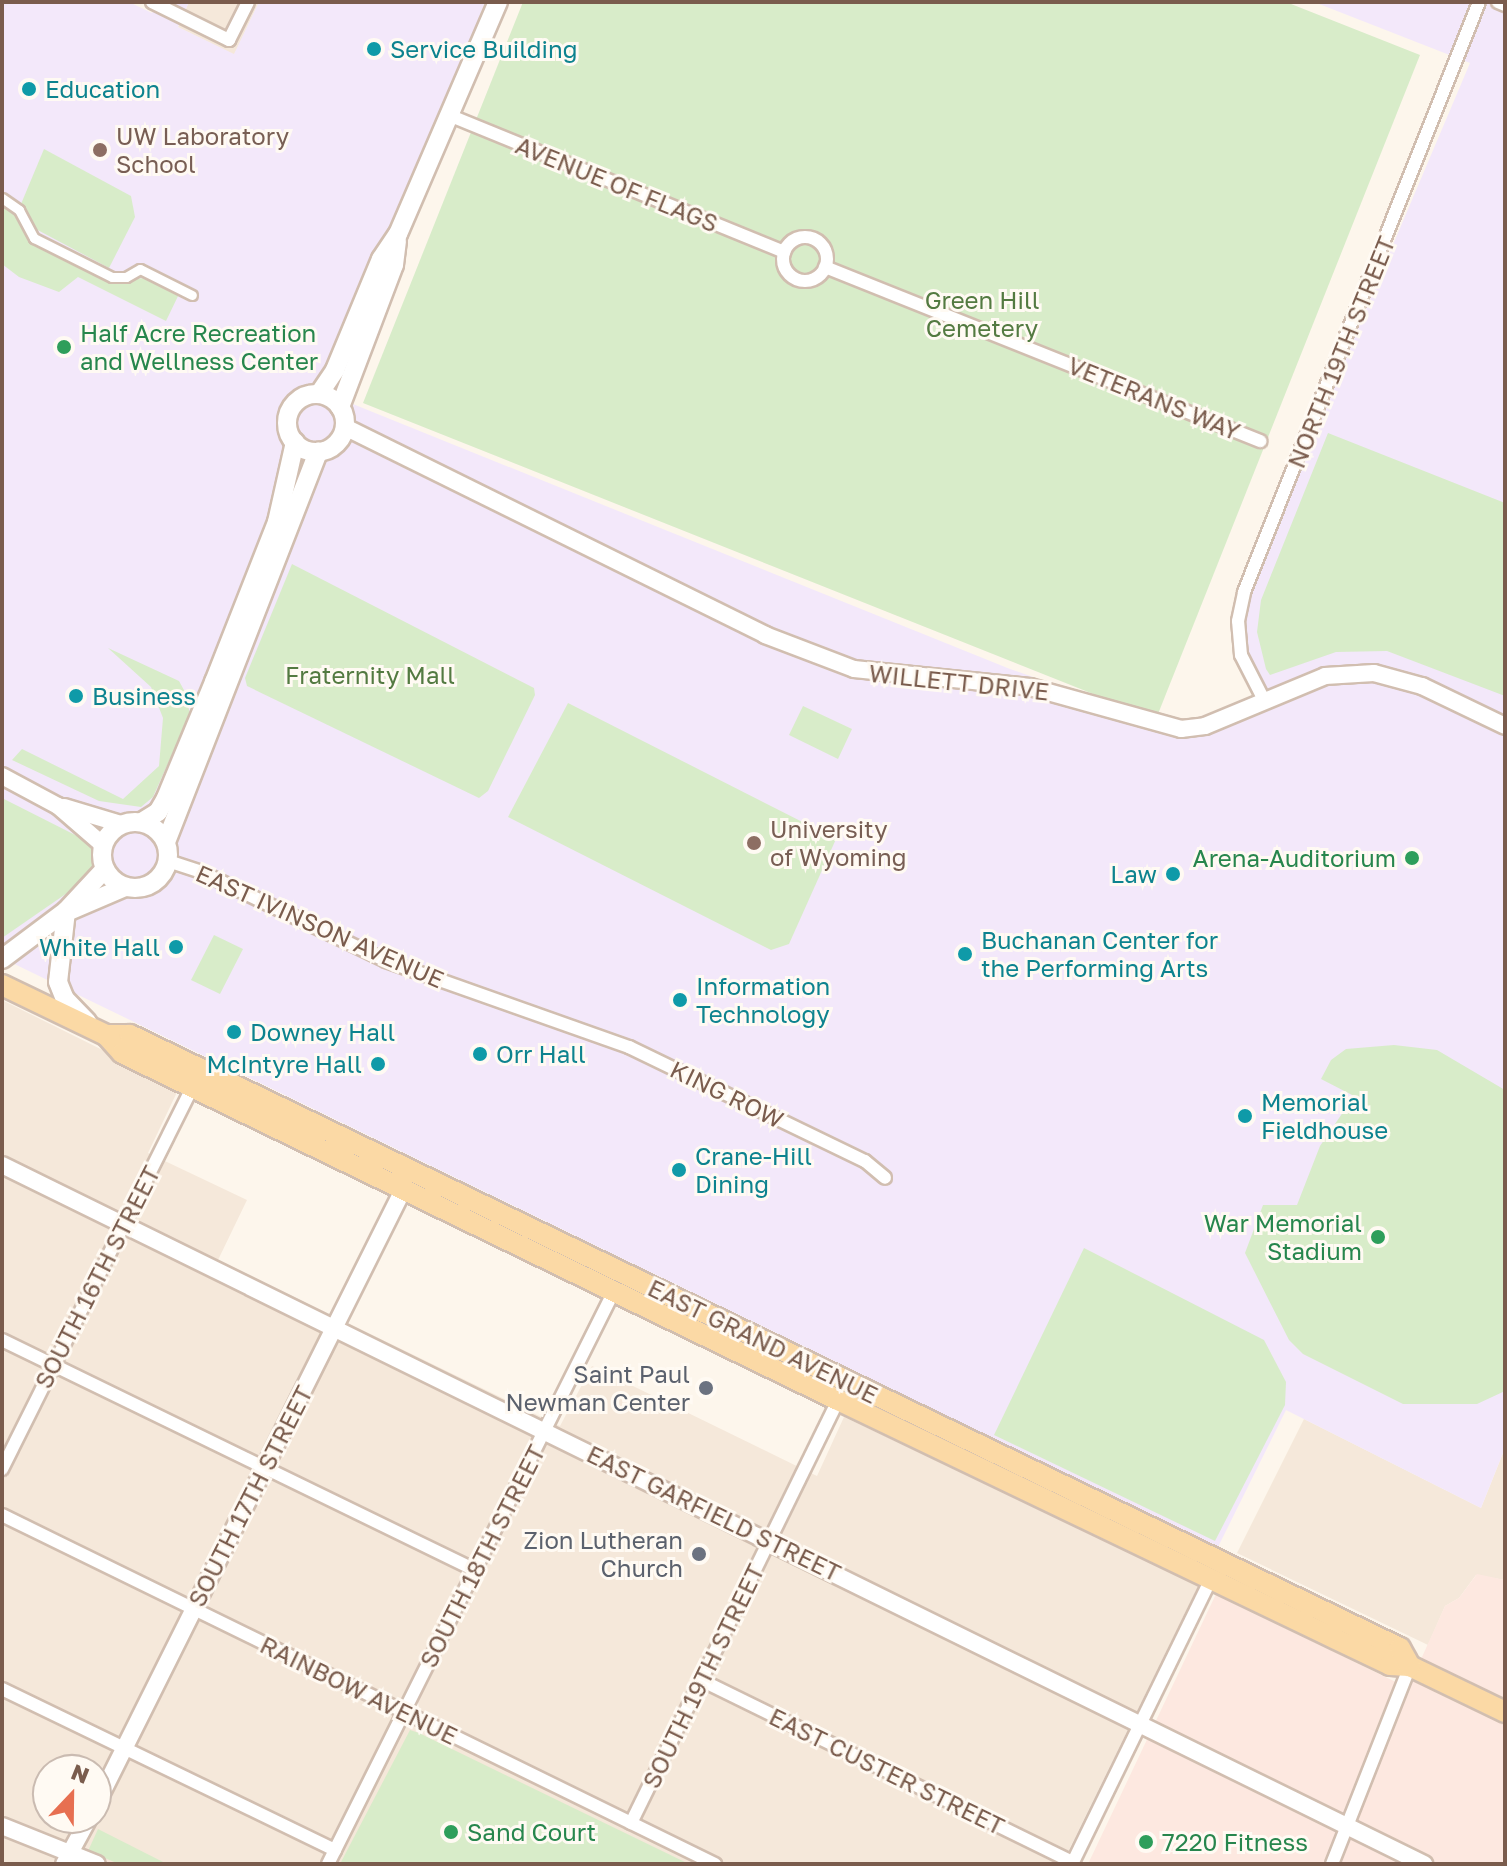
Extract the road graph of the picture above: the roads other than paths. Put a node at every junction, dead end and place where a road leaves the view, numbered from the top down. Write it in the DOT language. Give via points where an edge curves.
graph roads {
  1 [pos="152,2"];
  2 [pos="248,2"];
  3 [pos="498,2"];
  4 [pos="1479,2"];
  5 [pos="1498,2"];
  6 [pos="1505,5"];
  7 [pos="451,116"];
  8 [pos="2,198"];
  9 [pos="398,234"];
  10 [pos="784,252"];
  11 [pos="825,267"];
  12 [pos="192,295"];
  13 [pos="319,394"];
  14 [pos="340,407"];
  15 [pos="345,427"];
  16 [pos="1260,441"];
  17 [pos="295,442"];
  18 [pos="318,452"];
  19 [pos="220,685"];
  20 [pos="1265,702"];
  21 [pos="1505,726"];
  22 [pos="2,776"];
  23 [pos="58,806"];
  24 [pos="142,822"];
  25 [pos="121,824"];
  26 [pos="103,845"];
  27 [pos="167,852"];
  28 [pos="105,869"];
  29 [pos="125,887"];
  30 [pos="66,911"];
  31 [pos="2,959"];
  32 [pos="2,985"];
  33 [pos="561,1026"];
  34 [pos="106,1035"];
  35 [pos="193,1086"];
  36 [pos="2,1165"];
  37 [pos="885,1178"];
  38 [pos="404,1188"];
  39 [pos="124,1225"];
  40 [pos="614,1291"];
  41 [pos="335,1327"];
  42 [pos="2,1340"];
  43 [pos="54,1365"];
  44 [pos="838,1400"];
  45 [pos="545,1430"];
  46 [pos="264,1467"];
  47 [pos="2,1469"];
  48 [pos="2,1515"];
  49 [pos="770,1540"];
  50 [pos="475,1570"];
  51 [pos="1211,1579"];
  52 [pos="194,1609"];
  53 [pos="1410,1666"];
  54 [pos="701,1680"];
  55 [pos="2,1689"];
  56 [pos="404,1712"];
  57 [pos="1505,1712"];
  58 [pos="1142,1721"];
  59 [pos="125,1749"];
  60 [pos="112,1774"];
  61 [pos="631,1823"];
  62 [pos="2,1826"];
  63 [pos="1347,1826"];
  64 [pos="80,1834"];
  65 [pos="335,1850"];
  66 [pos="67,1858"];
  67 [pos="1072,1863"];
  68 [pos="97,1864"];
  69 [pos="328,1864"];
  70 [pos="715,1864"];
  71 [pos="1332,1864"];
  72 [pos="1424,1864"];
  1 -- 2 [label="street" via="229,40"];
  3 -- 7 [label="main road"];
  4 -- 20 [label="street, NORTH 19TH STREET" via="1244,592 1238,621 1241,655"];
  5 -- 6 [label="street"];
  7 -- 9 [label="main road"];
  7 -- 10 [label="street, AVENUE OF FLAGS"];
  8 -- 12 [label="street" via="19,210 34,238 112,277 140,269"];
  9 -- 13 [label="main road" via="381,259 335,370"];
  9 -- 14 [label="main road" via="394,265"];
  10 -- 11 [label="street" via="783,265 797,280 817,278"];
  10 -- 11 [label="street" via="791,241 809,237 824,249"];
  11 -- 16 [label="street, VETERANS WAY"];
  13 -- 14 [label="main road"];
  13 -- 17 [label="main road" via="306,396 291,408 287,428"];
  14 -- 15 [label="main road"];
  15 -- 18 [label="main road" via="337,443"];
  15 -- 20 [label="street, WILLETT DRIVE" via="765,635 854,669 1042,689 1181,729 1205,726"];
  17 -- 18 [label="main road"];
  17 -- 19 [label="main road" via="277,522"];
  18 -- 19 [label="main road"];
  19 -- 24 [label="main road" via="166,798 158,812"];
  19 -- 27 [label="main road"];
  20 -- 21 [label="street, WILLETT DRIVE" via="1325,676 1374,673 1422,686"];
  22 -- 23 [label="street"];
  23 -- 25 [label="street"];
  23 -- 26 [label="street"];
  24 -- 25 [label="main road"];
  24 -- 27 [label="main road"];
  25 -- 26 [label="main road"];
  26 -- 28 [label="main road"];
  27 -- 29 [label="main road" via="149,885"];
  27 -- 33 [label="street, EAST IVINSON AVENUE" via="386,961"];
  28 -- 29 [label="main road"];
  28 -- 30 [label="main road"];
  29 -- 30 [label="main road" via="87,907"];
  30 -- 31 [label="main road"];
  30 -- 34 [label="main road" via="57,958 61,991 76,1014"];
  32 -- 34 [label="main road, EAST GRAND AVENUE"];
  33 -- 37 [label="street, KING ROW" via="629,1047 865,1161"];
  34 -- 35 [label="main road, EAST GRAND AVENUE" via="122,1053"];
  34 -- 53 [label="main road, EAST GRAND AVENUE" via="130,1035 1400,1648"];
  35 -- 38 [label="main road, EAST GRAND AVENUE"];
  35 -- 39 [label="street, SOUTH 16TH STREET"];
  36 -- 39 [label="street, EAST GARFIELD STREET"];
  38 -- 40 [label="main road, EAST GRAND AVENUE"];
  38 -- 41 [label="street, SOUTH 17TH STREET"];
  39 -- 41 [label="street, EAST GARFIELD STREET"];
  39 -- 43 [label="street, SOUTH 16TH STREET"];
  40 -- 44 [label="main road, EAST GRAND AVENUE"];
  40 -- 45 [label="street, SOUTH 18TH STREET"];
  41 -- 45 [label="street, EAST GARFIELD STREET"];
  41 -- 46 [label="street, SOUTH 17TH STREET"];
  42 -- 43 [label="street"];
  43 -- 46 [label="street"];
  43 -- 47 [label="street, SOUTH 16TH STREET"];
  44 -- 49 [label="street, SOUTH 19TH STREET"];
  44 -- 51 [label="main road, EAST GRAND AVENUE"];
  45 -- 49 [label="street, EAST GARFIELD STREET"];
  45 -- 50 [label="street, SOUTH 18TH STREET"];
  46 -- 50 [label="street"];
  46 -- 52 [label="street, SOUTH 17TH STREET"];
  48 -- 52 [label="street, RAINBOW AVENUE"];
  49 -- 54 [label="street, SOUTH 19TH STREET"];
  49 -- 58 [label="street, EAST GARFIELD STREET"];
  50 -- 56 [label="street, SOUTH 18TH STREET"];
  51 -- 53 [label="main road, EAST GRAND AVENUE" via="1390,1665"];
  51 -- 58 [label="street"];
  52 -- 56 [label="street, RAINBOW AVENUE"];
  52 -- 59 [label="street, SOUTH 17TH STREET"];
  53 -- 57 [label="main road, EAST GRAND AVENUE"];
  53 -- 63 [label="street"];
  54 -- 61 [label="street, SOUTH 19TH STREET"];
  54 -- 67 [label="street, EAST CUSTER STREET"];
  55 -- 59 [label="street"];
  56 -- 61 [label="street, RAINBOW AVENUE"];
  56 -- 65 [label="street, SOUTH 18TH STREET"];
  58 -- 63 [label="street, EAST GARFIELD STREET"];
  58 -- 67 [label="street"];
  59 -- 60 [label="street, SOUTH 17TH STREET"];
  59 -- 65 [label="street"];
  61 -- 70 [label="street, RAINBOW AVENUE"];
  62 -- 66 [label="street"];
  63 -- 71 [label="street"];
  63 -- 72 [label="street, EAST GARFIELD STREET"];
  64 -- 66 [label="street"];
  65 -- 69 [label="street, SOUTH 18TH STREET"];
  66 -- 68 [label="street"];
}
